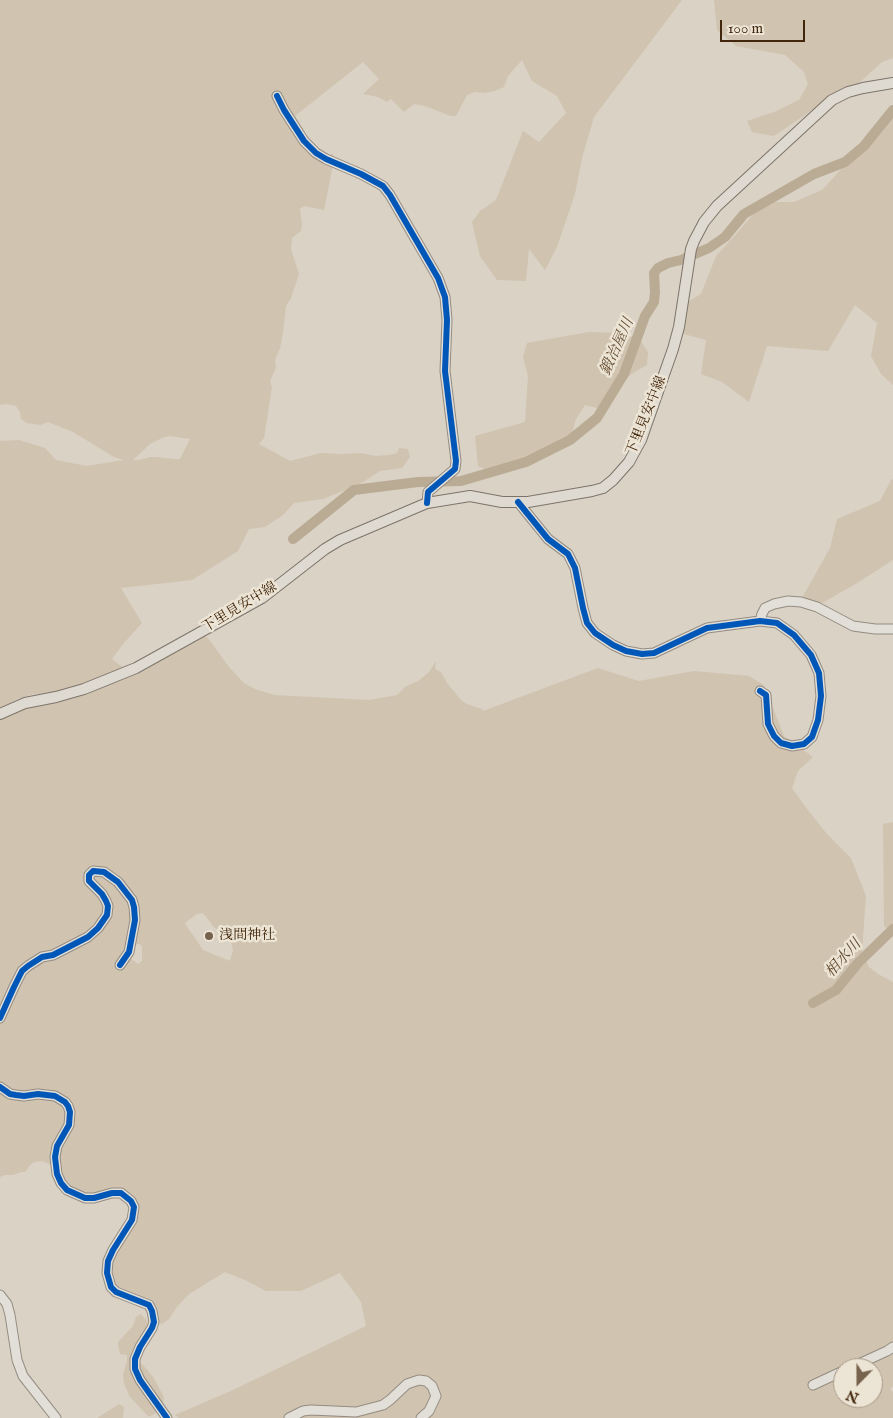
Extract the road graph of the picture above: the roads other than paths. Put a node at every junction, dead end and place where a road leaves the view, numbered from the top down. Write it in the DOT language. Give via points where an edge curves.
graph roads {
  1 [pos="893,84"];
  2 [pos="277,96"];
  3 [pos="518,502"];
  4 [pos="427,503"];
  5 [pos="760,621"];
  6 [pos="893,629"];
  7 [pos="760,691"];
  8 [pos="0,714"];
  9 [pos="120,965"];
  10 [pos="0,1018"];
  11 [pos="0,1087"];
  12 [pos="0,1295"];
  13 [pos="893,1347"];
  14 [pos="872,1358"];
  15 [pos="833,1376"];
  16 [pos="814,1385"];
  17 [pos="56,1418"];
  18 [pos="167,1418"];
  19 [pos="289,1418"];
  20 [pos="421,1418"];
  1 -- 3 [label="main road, 下里見安中線" via="863,88 832,100 717,206 704,222 691,249 673,349 641,440 629,462 613,480 592,491"];
  2 -- 4 [label="street" via="304,141 316,153 383,186 438,278 445,297 445,371 456,461 455,468 428,492"];
  3 -- 4 [label="main road, 下里見安中線" via="470,496"];
  3 -- 5 [label="street" via="548,539 568,554 576,568 587,623 595,633 626,651 654,653 707,628"];
  4 -- 8 [label="main road, 下里見安中線" via="325,548 262,598 136,668 84,689 25,702"];
  5 -- 6 [label="street" via="765,608 788,601 817,607 853,626"];
  5 -- 7 [label="street" via="781,625 811,655 819,674 821,696 812,737 804,744 792,746 781,743 768,724 766,695"];
  9 -- 10 [label="street" via="129,952 135,920 132,900 118,882 104,872 93,871 89,881 106,901 107,915 88,937 42,957 22,971"];
  11 -- 18 [label="street" via="16,1095 55,1096 68,1106 69,1125 55,1156 61,1183 67,1190 85,1198 121,1193 131,1201 134,1207 132,1220 113,1250 107,1273 116,1292 149,1305 152,1311 154,1322 135,1359 135,1369"];
  12 -- 17 [label="street" via="10,1316 16,1360"];
  13 -- 14 [label="street"];
  15 -- 16 [label="street"];
  19 -- 20 [label="street" via="312,1410 356,1412 383,1405 407,1384 418,1380 432,1386 436,1396 429,1411"];
}
